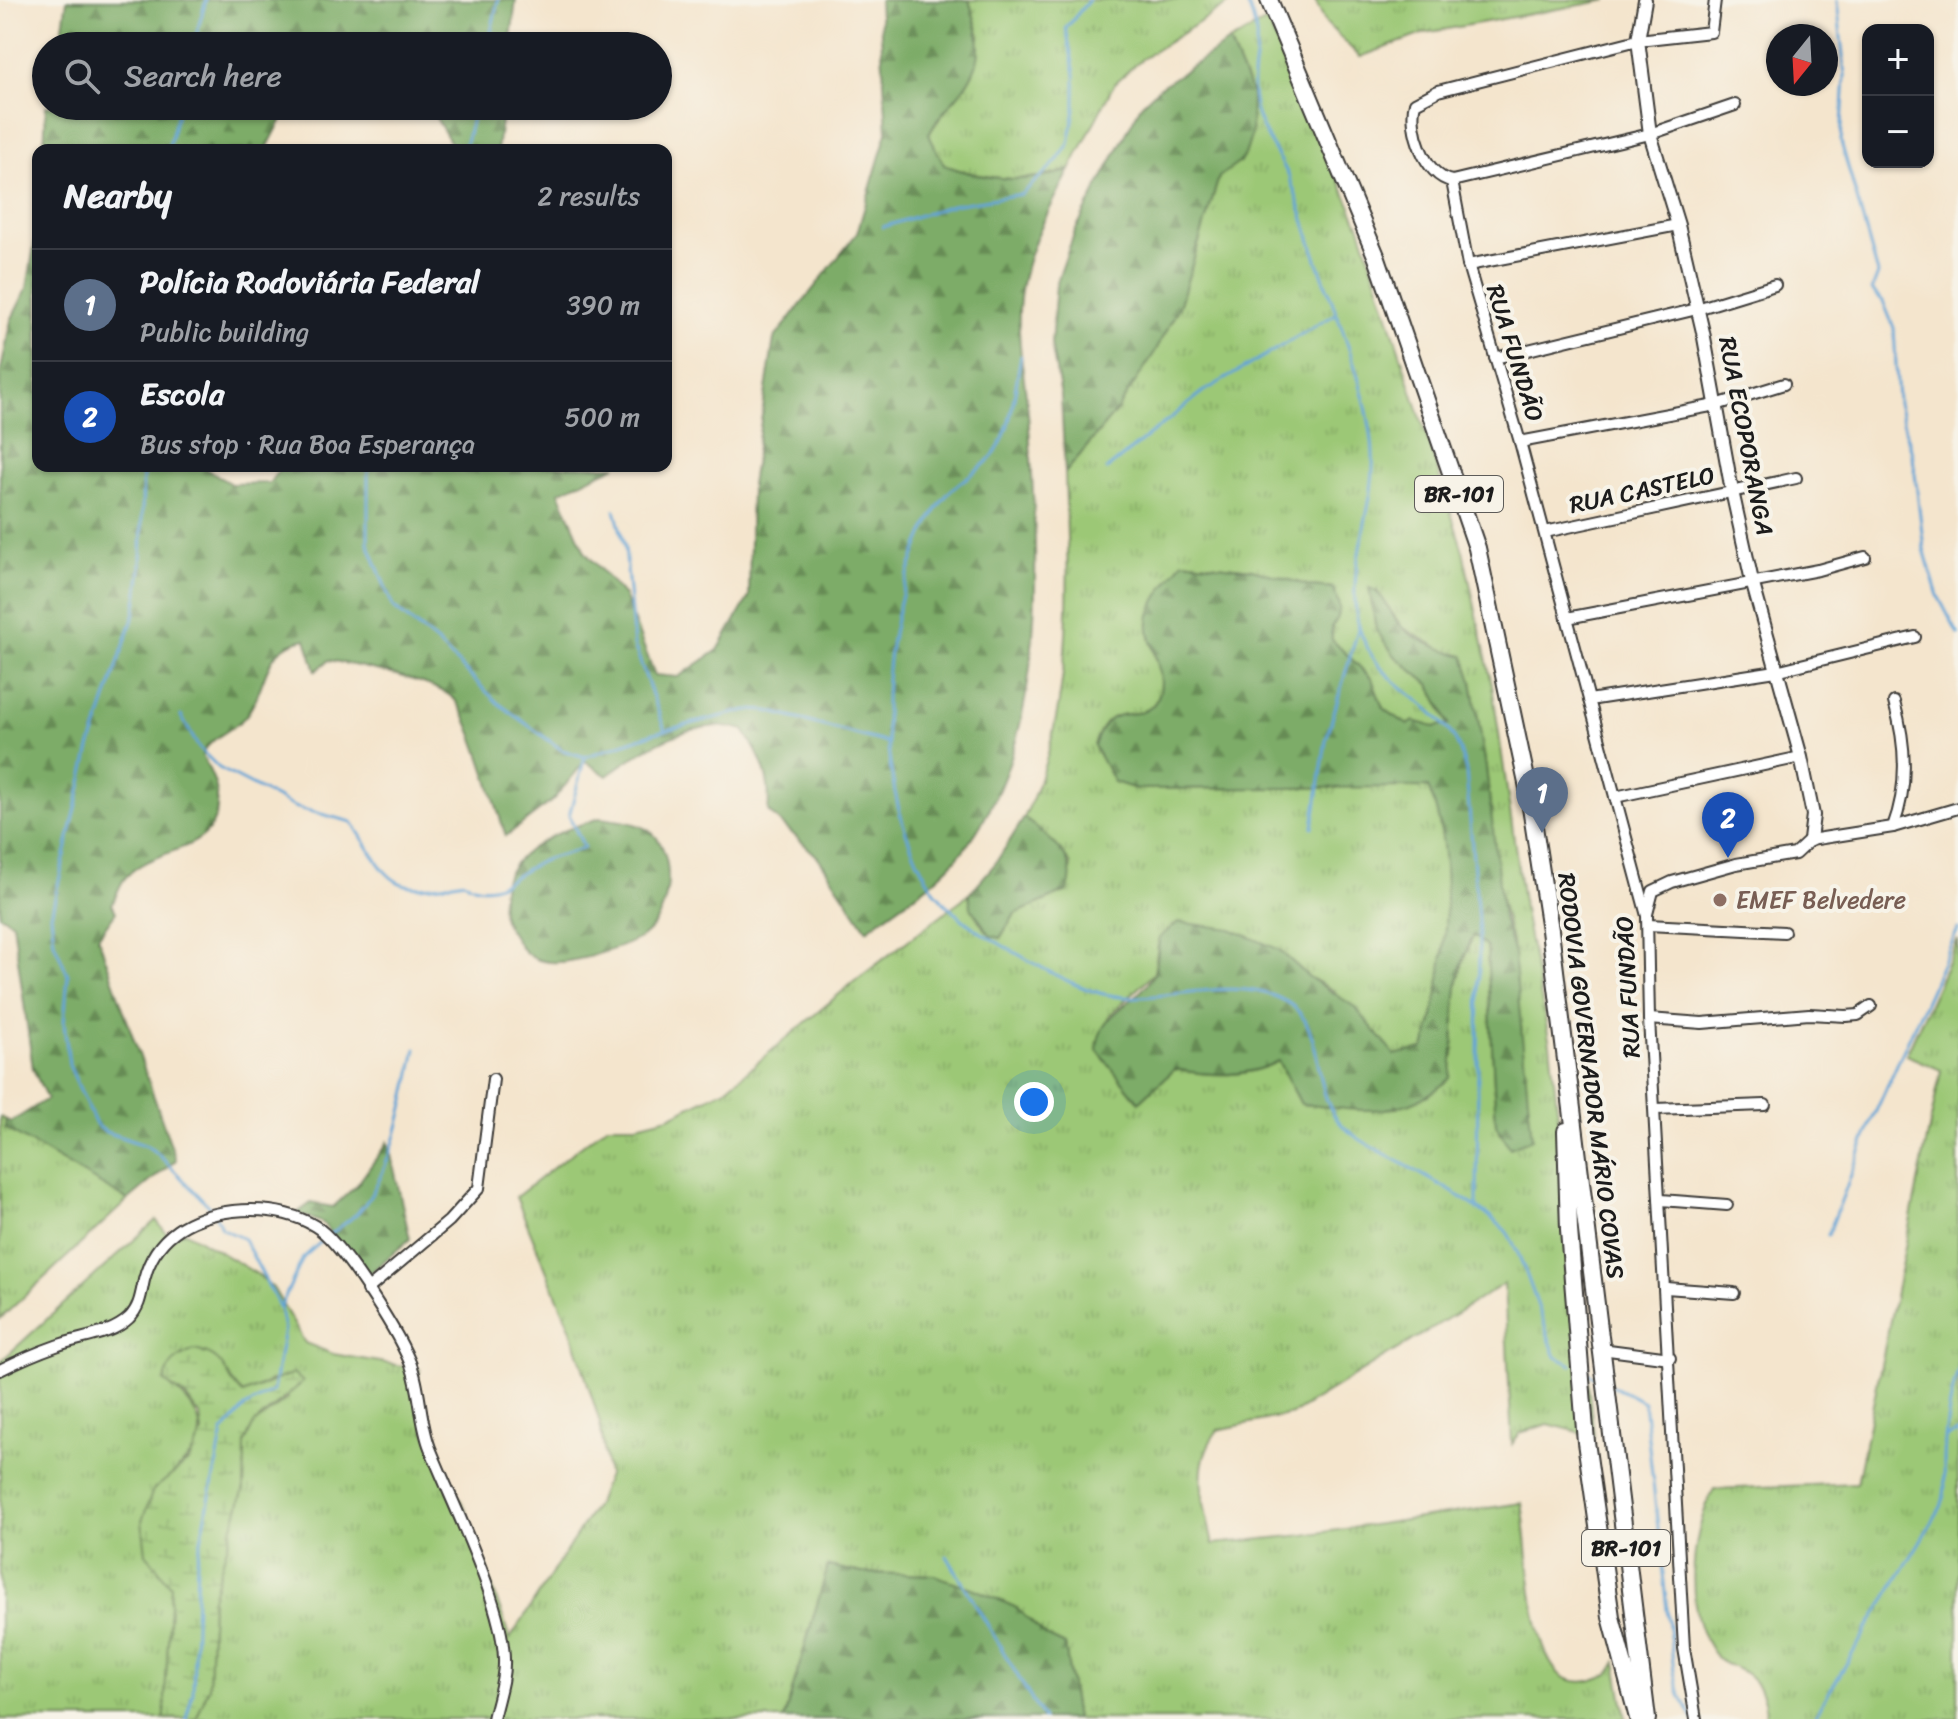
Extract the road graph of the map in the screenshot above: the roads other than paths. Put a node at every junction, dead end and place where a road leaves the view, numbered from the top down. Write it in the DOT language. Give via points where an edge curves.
graph roads {
  1 [pos="1269,0"];
  2 [pos="1645,0"];
  3 [pos="1715,0"];
  4 [pos="1638,40"];
  5 [pos="1735,105"];
  6 [pos="1650,134"];
  7 [pos="1450,180"];
  8 [pos="1678,225"];
  9 [pos="1468,265"];
  10 [pos="1775,285"];
  11 [pos="1697,309"];
  12 [pos="1495,358"];
  13 [pos="1784,384"];
  14 [pos="1716,405"];
  15 [pos="1520,442"];
  16 [pos="1796,478"];
  17 [pos="1732,491"];
  18 [pos="1545,532"];
  19 [pos="1865,557"];
  20 [pos="1752,581"];
  21 [pos="1567,618"];
  22 [pos="1915,637"];
  23 [pos="1776,671"];
  24 [pos="1589,700"];
  25 [pos="1894,702"];
  26 [pos="1801,757"];
  27 [pos="1615,797"];
  28 [pos="1958,808"];
  29 [pos="1893,827"];
  30 [pos="1810,840"];
  31 [pos="1648,920"];
  32 [pos="1784,932"];
  33 [pos="1871,1006"];
  34 [pos="1562,1014"];
  35 [pos="1649,1019"];
  36 [pos="493,1079"];
  37 [pos="1765,1105"];
  38 [pos="1655,1109"];
  39 [pos="1661,1200"];
  40 [pos="1727,1205"];
  41 [pos="1666,1288"];
  42 [pos="367,1290"];
  43 [pos="1734,1293"];
  44 [pos="1578,1322"];
  45 [pos="1601,1349"];
  46 [pos="1670,1358"];
  47 [pos="0,1370"];
  48 [pos="1610,1430"];
  49 [pos="493,1719"];
  50 [pos="1639,1719"];
  51 [pos="1647,1719"];
  52 [pos="1696,1719"];
  1 -- 34 [label="main road, RODOVIA GOVERNADOR MÁRIO COVAS / BR-101" via="1377,258 1477,548 1528,788"];
  2 -- 4 [label="street, RUA ECOPORANGA"];
  3 -- 4 [label="street" via="1711,32"];
  4 -- 6 [label="street, RUA ECOPORANGA"];
  4 -- 7 [label="street" via="1419,99 1412,115 1431,170"];
  5 -- 6 [label="street"];
  6 -- 7 [label="street"];
  6 -- 8 [label="street, RUA ECOPORANGA"];
  7 -- 9 [label="street, RUA FUNDÃO"];
  8 -- 9 [label="street"];
  8 -- 11 [label="street, RUA ECOPORANGA"];
  9 -- 12 [label="street, RUA FUNDÃO"];
  10 -- 11 [label="street"];
  11 -- 12 [label="street"];
  11 -- 14 [label="street, RUA ECOPORANGA"];
  12 -- 15 [label="street, RUA FUNDÃO"];
  13 -- 14 [label="street"];
  14 -- 15 [label="street"];
  14 -- 17 [label="street, RUA ECOPORANGA"];
  15 -- 18 [label="street, RUA FUNDÃO"];
  16 -- 17 [label="street, RUA CASTELO"];
  17 -- 18 [label="street, RUA CASTELO"];
  17 -- 20 [label="street, RUA ECOPORANGA"];
  18 -- 21 [label="street, RUA FUNDÃO"];
  19 -- 20 [label="street"];
  20 -- 21 [label="street"];
  20 -- 23 [label="street, RUA ECOPORANGA"];
  21 -- 24 [label="street, RUA FUNDÃO"];
  22 -- 23 [label="street"];
  23 -- 24 [label="street"];
  23 -- 26 [label="street, RUA ECOPORANGA"];
  24 -- 27 [label="street, RUA FUNDÃO"];
  25 -- 29 [label="street" via="1903,732 1904,785"];
  26 -- 27 [label="street"];
  26 -- 30 [label="street, RUA ECOPORANGA" via="1813,815"];
  27 -- 31 [label="street, RUA FUNDÃO"];
  28 -- 29 [label="street"];
  29 -- 30 [label="street"];
  30 -- 31 [label="street" via="1795,854 1736,864 1653,891"];
  31 -- 32 [label="street"];
  31 -- 35 [label="street, RUA FUNDÃO"];
  33 -- 35 [label="street" via="1846,1016 1702,1023"];
  34 -- 44 [label="main road" via="1569,1230"];
  34 -- 45 [label="main road, RODOVIA GOVERNADOR MÁRIO COVAS / BR-101"];
  35 -- 38 [label="street, RUA FUNDÃO"];
  36 -- 42 [label="street" via="479,1188 449,1221"];
  37 -- 38 [label="street"];
  38 -- 39 [label="street, RUA FUNDÃO"];
  39 -- 40 [label="street"];
  39 -- 41 [label="street, RUA FUNDÃO"];
  41 -- 43 [label="street"];
  41 -- 46 [label="street, RUA FUNDÃO"];
  42 -- 47 [label="street" via="326,1235 298,1218 255,1209 202,1216 172,1232 161,1246 138,1307 119,1325"];
  42 -- 49 [label="street" via="410,1361 427,1440 493,1609 505,1663"];
  44 -- 48 [label="main road" via="1587,1375"];
  44 -- 50 [label="main road" via="1586,1442 1611,1617"];
  45 -- 46 [label="street"];
  45 -- 48 [label="main road, RODOVIA GOVERNADOR MÁRIO COVAS / BR-101"];
  46 -- 52 [label="street, RUA FUNDÃO" via="1684,1648"];
  48 -- 51 [label="main road, RODOVIA GOVERNADOR MÁRIO COVAS / BR-101"];
}
